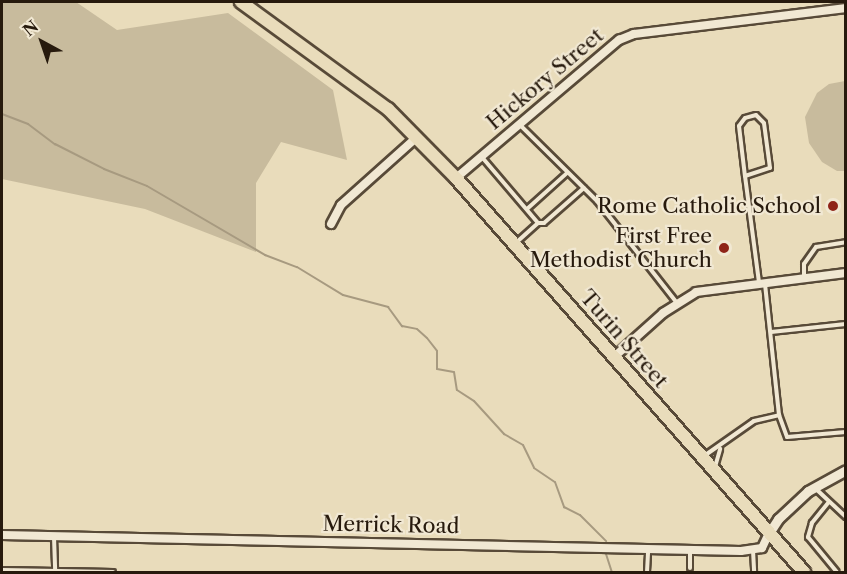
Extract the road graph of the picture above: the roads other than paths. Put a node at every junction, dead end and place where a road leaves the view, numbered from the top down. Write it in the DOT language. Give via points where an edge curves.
graph roads {
  1 [pos="242,2"];
  2 [pos="846,8"];
  3 [pos="518,123"];
  4 [pos="417,137"];
  5 [pos="481,156"];
  6 [pos="567,173"];
  7 [pos="745,176"];
  8 [pos="456,178"];
  9 [pos="584,188"];
  10 [pos="527,209"];
  11 [pos="538,223"];
  12 [pos="331,224"];
  13 [pos="846,242"];
  14 [pos="515,243"];
  15 [pos="846,273"];
  16 [pos="804,277"];
  17 [pos="762,282"];
  18 [pos="677,303"];
  19 [pos="846,324"];
  20 [pos="771,332"];
  21 [pos="614,357"];
  22 [pos="779,415"];
  23 [pos="846,432"];
  24 [pos="720,448"];
  25 [pos="702,457"];
  26 [pos="846,470"];
  27 [pos="715,471"];
  28 [pos="814,487"];
  29 [pos="828,503"];
  30 [pos="846,517"];
  31 [pos="769,533"];
  32 [pos="2,535"];
  33 [pos="54,537"];
  34 [pos="648,549"];
  35 [pos="753,549"];
  36 [pos="690,550"];
  37 [pos="690,567"];
  38 [pos="2,570"];
  39 [pos="55,572"];
  40 [pos="113,573"];
  41 [pos="647,573"];
  42 [pos="754,573"];
  43 [pos="804,573"];
  44 [pos="837,573"];
  1 -- 4 [label="main road, Turin Street" via="359,86"];
  2 -- 3 [label="street, Hickory Street" via="634,34 606,47"];
  3 -- 5 [label="street, Hickory Street"];
  3 -- 6 [label="lane"];
  4 -- 8 [label="main road, Turin Street"];
  4 -- 12 [label="street" via="341,205"];
  5 -- 8 [label="street, Hickory Street"];
  5 -- 10 [label="lane"];
  6 -- 9 [label="lane"];
  6 -- 10 [label="lane"];
  7 -- 7 [label="lane" via="739,126 745,118 756,115 764,123 770,168"];
  7 -- 17 [label="lane"];
  8 -- 14 [label="main road, Turin Street"];
  9 -- 11 [label="lane" via="544,224"];
  9 -- 18 [label="lane"];
  10 -- 11 [label="lane"];
  11 -- 14 [label="lane"];
  13 -- 16 [label="lane" via="816,247 804,264"];
  14 -- 21 [label="main road, Turin Street"];
  15 -- 16 [label="street"];
  16 -- 17 [label="street"];
  17 -- 18 [label="street" via="713,288"];
  17 -- 20 [label="lane"];
  18 -- 21 [label="street"];
  19 -- 20 [label="lane"];
  20 -- 22 [label="lane"];
  21 -- 25 [label="main road, Turin Street"];
  22 -- 23 [label="lane" via="787,437"];
  22 -- 24 [label="lane" via="754,421"];
  24 -- 25 [label="lane"];
  24 -- 27 [label="lane"];
  25 -- 27 [label="main road, Turin Street"];
  26 -- 28 [label="street"];
  27 -- 31 [label="main road, Turin Street"];
  28 -- 29 [label="lane"];
  28 -- 31 [label="street" via="778,519"];
  29 -- 30 [label="lane"];
  29 -- 44 [label="lane" via="812,523 808,537"];
  31 -- 35 [label="street" via="762,548"];
  31 -- 43 [label="main road, Turin Street"];
  32 -- 33 [label="street, Merrick Road"];
  33 -- 34 [label="street, Merrick Road"];
  33 -- 39 [label="lane"];
  34 -- 36 [label="street, Merrick Road"];
  34 -- 41 [label="lane"];
  35 -- 36 [label="street, Merrick Road"];
  35 -- 42 [label="lane"];
  36 -- 37 [label="lane"];
  38 -- 39 [label="lane"];
  39 -- 40 [label="lane"];
}
